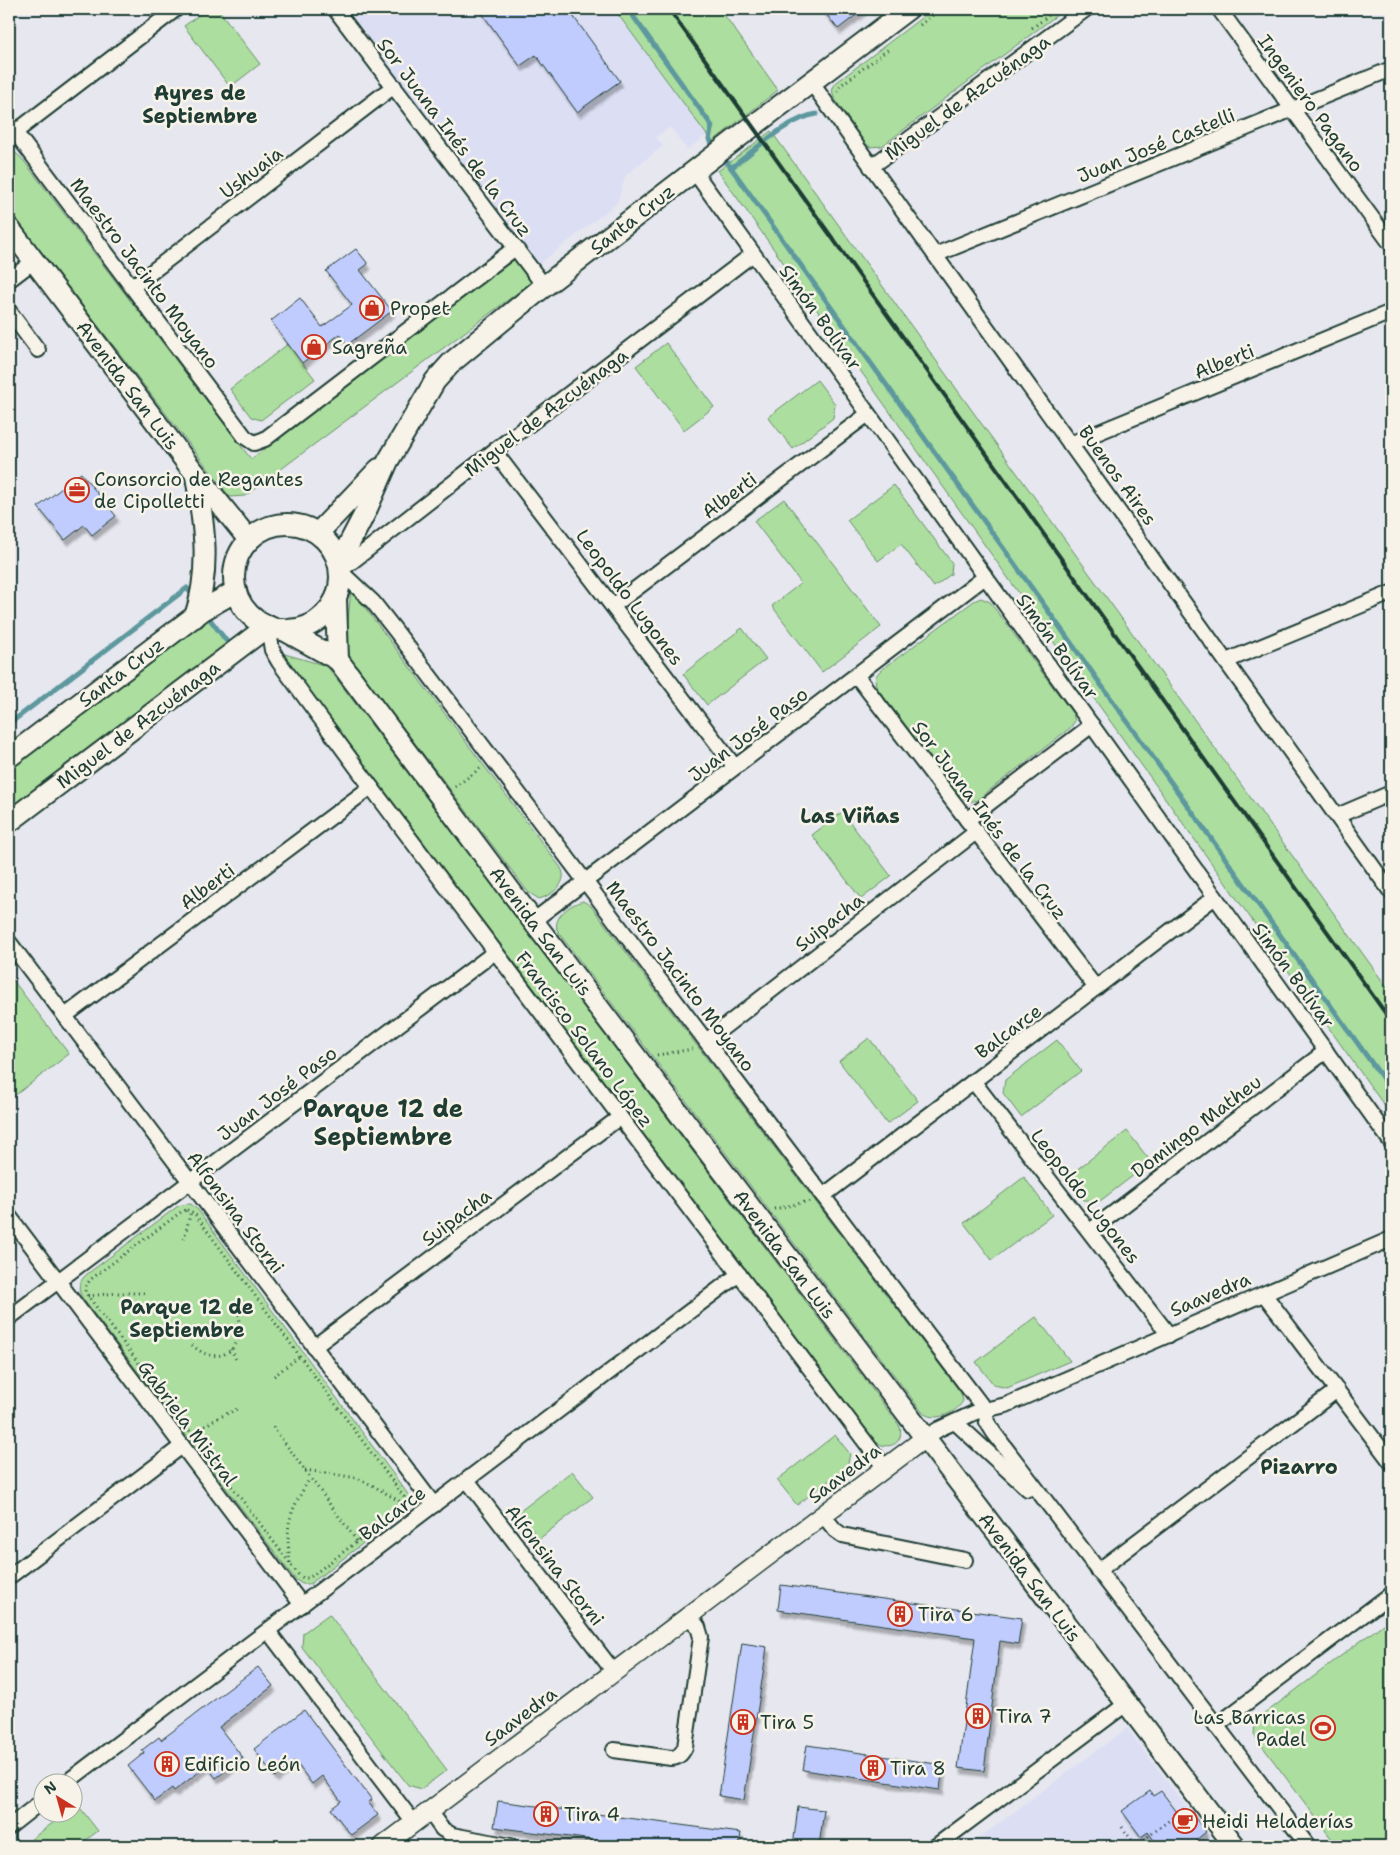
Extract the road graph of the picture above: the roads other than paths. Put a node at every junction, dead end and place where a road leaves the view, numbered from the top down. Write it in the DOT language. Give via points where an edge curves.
graph roads {
  1 [pos="176,9"];
  2 [pos="335,9"];
  3 [pos="1086,9"];
  4 [pos="1219,9"];
  5 [pos="898,12"];
  6 [pos="1391,69"];
  7 [pos="810,82"];
  8 [pos="394,86"];
  9 [pos="1293,110"];
  10 [pos="11,131"];
  11 [pos="871,167"];
  12 [pos="694,172"];
  13 [pos="9,228"];
  14 [pos="1391,244"];
  15 [pos="515,248"];
  16 [pos="753,254"];
  17 [pos="934,255"];
  18 [pos="34,261"];
  19 [pos="9,280"];
  20 [pos="132,287"];
  21 [pos="545,287"];
  22 [pos="9,311"];
  23 [pos="1391,312"];
  24 [pos="38,350"];
  25 [pos="868,414"];
  26 [pos="1070,444"];
  27 [pos="494,451"];
  28 [pos="388,461"];
  29 [pos="196,474"];
  30 [pos="318,533"];
  31 [pos="249,540"];
  32 [pos="339,567"];
  33 [pos="985,577"];
  34 [pos="236,591"];
  35 [pos="1391,593"];
  36 [pos="336,599"];
  37 [pos="613,606"];
  38 [pos="195,617"];
  39 [pos="275,628"];
  40 [pos="338,660"];
  41 [pos="1226,661"];
  42 [pos="856,675"];
  43 [pos="1092,725"];
  44 [pos="9,757"];
  45 [pos="735,767"];
  46 [pos="371,787"];
  47 [pos="1391,793"];
  48 [pos="1337,816"];
  49 [pos="967,820"];
  50 [pos="9,822"];
  51 [pos="976,832"];
  52 [pos="585,881"];
  53 [pos="1391,892"];
  54 [pos="1215,897"];
  55 [pos="533,921"];
  56 [pos="9,942"];
  57 [pos="495,952"];
  58 [pos="1096,988"];
  59 [pos="65,1016"];
  60 [pos="706,1041"];
  61 [pos="1326,1051"];
  62 [pos="973,1081"];
  63 [pos="620,1117"];
  64 [pos="1391,1142"];
  65 [pos="190,1182"];
  66 [pos="819,1198"];
  67 [pos="9,1216"];
  68 [pos="1090,1231"];
  69 [pos="1391,1239"];
  70 [pos="739,1274"];
  71 [pos="58,1281"];
  72 [pos="1264,1294"];
  73 [pos="9,1318"];
  74 [pos="1169,1335"];
  75 [pos="314,1347"];
  76 [pos="1337,1390"];
  77 [pos="985,1410"];
  78 [pos="955,1422"];
  79 [pos="925,1438"];
  80 [pos="182,1446"];
  81 [pos="1391,1462"];
  82 [pos="885,1468"];
  83 [pos="467,1480"];
  84 [pos="434,1505"];
  85 [pos="824,1515"];
  86 [pos="1063,1526"];
  87 [pos="965,1560"];
  88 [pos="1098,1571"];
  89 [pos="9,1576"];
  90 [pos="1391,1594"];
  91 [pos="302,1605"];
  92 [pos="689,1615"];
  93 [pos="268,1631"];
  94 [pos="614,1672"];
  95 [pos="1126,1704"];
  96 [pos="1216,1726"];
  97 [pos="614,1750"];
  98 [pos="80,1772"];
  99 [pos="32,1809"];
  100 [pos="429,1811"];
  101 [pos="414,1823"];
  102 [pos="9,1827"];
  103 [pos="383,1846"];
  104 [pos="511,1846"];
  105 [pos="936,1846"];
  106 [pos="1235,1846"];
  107 [pos="1308,1846"];
  1 -- 10 [label="street"];
  2 -- 8 [label="street, Sor Juana Inés de la Cruz"];
  3 -- 11 [label="street, Miguel de Azcuénaga"];
  4 -- 9 [label="street, Ingeniero Pagano"];
  5 -- 7 [label="main road, Santa Cruz"];
  6 -- 9 [label="street, Juan José Castelli"];
  7 -- 11 [label="street, Buenos Aires"];
  7 -- 12 [label="main road, Santa Cruz"];
  8 -- 15 [label="street, Sor Juana Inés de la Cruz"];
  8 -- 20 [label="street, Ushuaia"];
  9 -- 14 [label="street, Ingeniero Pagano"];
  9 -- 17 [label="street, Juan José Castelli"];
  10 -- 20 [label="street, Maestro Jacinto Moyano"];
  11 -- 17 [label="street, Buenos Aires"];
  12 -- 16 [label="street, Simón Bolívar"];
  12 -- 21 [label="main road, Santa Cruz"];
  13 -- 18 [label="main road, Avenida San Luis"];
  15 -- 20 [label="street, Maestro Jacinto Moyano" via="265,439 254,443 245,436"];
  15 -- 21 [label="street, Sor Juana Inés de la Cruz"];
  16 -- 25 [label="street, Simón Bolívar"];
  16 -- 27 [label="street, Miguel de Azcuénaga"];
  17 -- 26 [label="street, Buenos Aires"];
  18 -- 19 [label="street"];
  18 -- 29 [label="main road, Avenida San Luis"];
  21 -- 28 [label="main road, Santa Cruz" via="452,362 435,381"];
  22 -- 24 [label="street"];
  23 -- 26 [label="street, Alberti"];
  25 -- 33 [label="street, Simón Bolívar"];
  25 -- 37 [label="street, Alberti"];
  26 -- 41 [label="street, Buenos Aires"];
  27 -- 32 [label="street, Miguel de Azcuénaga"];
  27 -- 37 [label="street, Leopoldo Lugones"];
  28 -- 30 [label="main road, Santa Cruz"];
  28 -- 32 [label="main road, Santa Cruz"];
  29 -- 31 [label="main road, Avenida San Luis"];
  29 -- 38 [label="main road" via="205,552 203,591"];
  30 -- 31 [label="main road, Avenida San Luis" via="301,525 282,524 264,529"];
  30 -- 32 [label="main road" via="331,546"];
  31 -- 34 [label="main road, Avenida San Luis" via="236,564"];
  32 -- 36 [label="main road" via="341,581"];
  32 -- 52 [label="street, Maestro Jacinto Moyano" via="373,602"];
  33 -- 42 [label="street, Juan José Paso"];
  33 -- 43 [label="street, Simón Bolívar"];
  34 -- 38 [label="main road, Santa Cruz"];
  34 -- 39 [label="main road, Avenida San Luis" via="244,608 257,621"];
  35 -- 41 [label="street"];
  36 -- 39 [label="main road" via="326,614 310,625 292,630"];
  36 -- 40 [label="main road"];
  37 -- 45 [label="street, Leopoldo Lugones"];
  38 -- 44 [label="main road, Santa Cruz"];
  39 -- 40 [label="main road, Avenida San Luis"];
  39 -- 46 [label="street, Francisco Solano López" via="272,650 279,662"];
  39 -- 50 [label="main road, Miguel de Azcuénaga"];
  40 -- 55 [label="main road, Avenida San Luis"];
  41 -- 48 [label="street, Buenos Aires"];
  42 -- 45 [label="street, Juan José Paso"];
  42 -- 49 [label="street, Sor Juana Inés de la Cruz"];
  43 -- 49 [label="street"];
  43 -- 54 [label="street, Simón Bolívar"];
  45 -- 52 [label="street, Juan José Paso"];
  46 -- 57 [label="street, Francisco Solano López"];
  46 -- 59 [label="street, Alberti"];
  47 -- 48 [label="street"];
  48 -- 53 [label="street, Buenos Aires"];
  49 -- 51 [label="street, Sor Juana Inés de la Cruz"];
  51 -- 58 [label="street, Sor Juana Inés de la Cruz"];
  51 -- 60 [label="street, Suipacha"];
  52 -- 55 [label="street, Juan José Paso"];
  52 -- 60 [label="street, Maestro Jacinto Moyano"];
  54 -- 58 [label="street, Balcarce"];
  54 -- 61 [label="street, Simón Bolívar"];
  55 -- 79 [label="main road, Avenida San Luis"];
  56 -- 59 [label="street, Alfonsina Storni"];
  57 -- 63 [label="street, Francisco Solano López"];
  57 -- 65 [label="street, Juan José Paso"];
  58 -- 62 [label="street, Balcarce"];
  59 -- 65 [label="street, Alfonsina Storni"];
  60 -- 66 [label="street, Maestro Jacinto Moyano"];
  61 -- 64 [label="street, Simón Bolívar"];
  61 -- 68 [label="street, Domingo Matheu"];
  62 -- 66 [label="street, Balcarce"];
  62 -- 68 [label="street, Leopoldo Lugones"];
  63 -- 70 [label="street, Francisco Solano López"];
  63 -- 75 [label="street, Suipacha"];
  65 -- 71 [label="street, Juan José Paso"];
  65 -- 75 [label="street, Alfonsina Storni"];
  66 -- 77 [label="street, Maestro Jacinto Moyano"];
  67 -- 71 [label="street, Gabriela Mistral"];
  68 -- 74 [label="street, Leopoldo Lugones"];
  69 -- 72 [label="street, Saavedra"];
  70 -- 82 [label="street, Francisco Solano López"];
  70 -- 83 [label="street, Balcarce"];
  71 -- 73 [label="street, Juan José Paso"];
  71 -- 80 [label="street, Gabriela Mistral"];
  72 -- 74 [label="street, Saavedra"];
  72 -- 76 [label="street"];
  74 -- 77 [label="street, Saavedra" via="1006,1405"];
  75 -- 84 [label="street, Alfonsina Storni"];
  76 -- 81 [label="street"];
  76 -- 88 [label="street"];
  77 -- 78 [label="street, Saavedra"];
  77 -- 86 [label="street" via="987,1422 994,1433"];
  78 -- 79 [label="street, Saavedra"];
  78 -- 86 [label="street" via="1047,1507"];
  79 -- 82 [label="street, Saavedra"];
  79 -- 95 [label="main road, Avenida San Luis"];
  80 -- 89 [label="street"];
  80 -- 91 [label="street, Gabriela Mistral"];
  82 -- 85 [label="street, Saavedra"];
  83 -- 84 [label="street, Balcarce"];
  83 -- 94 [label="street, Alfonsina Storni"];
  84 -- 91 [label="street, Balcarce"];
  85 -- 87 [label="street" via="842,1535"];
  85 -- 92 [label="street, Saavedra"];
  86 -- 88 [label="street"];
  88 -- 96 [label="street"];
  90 -- 96 [label="street"];
  91 -- 93 [label="street, Balcarce"];
  92 -- 94 [label="street, Saavedra"];
  92 -- 97 [label="street" via="701,1637 685,1747 678,1757 671,1758"];
  93 -- 98 [label="street, Balcarce"];
  93 -- 101 [label="street"];
  94 -- 100 [label="street, Saavedra"];
  95 -- 105 [label="street"];
  95 -- 106 [label="main road, Avenida San Luis"];
  96 -- 107 [label="street"];
  99 -- 102 [label="street"];
  100 -- 101 [label="street, Saavedra"];
  100 -- 104 [label="street" via="442,1829 452,1836"];
  101 -- 103 [label="street, Saavedra"];
}
